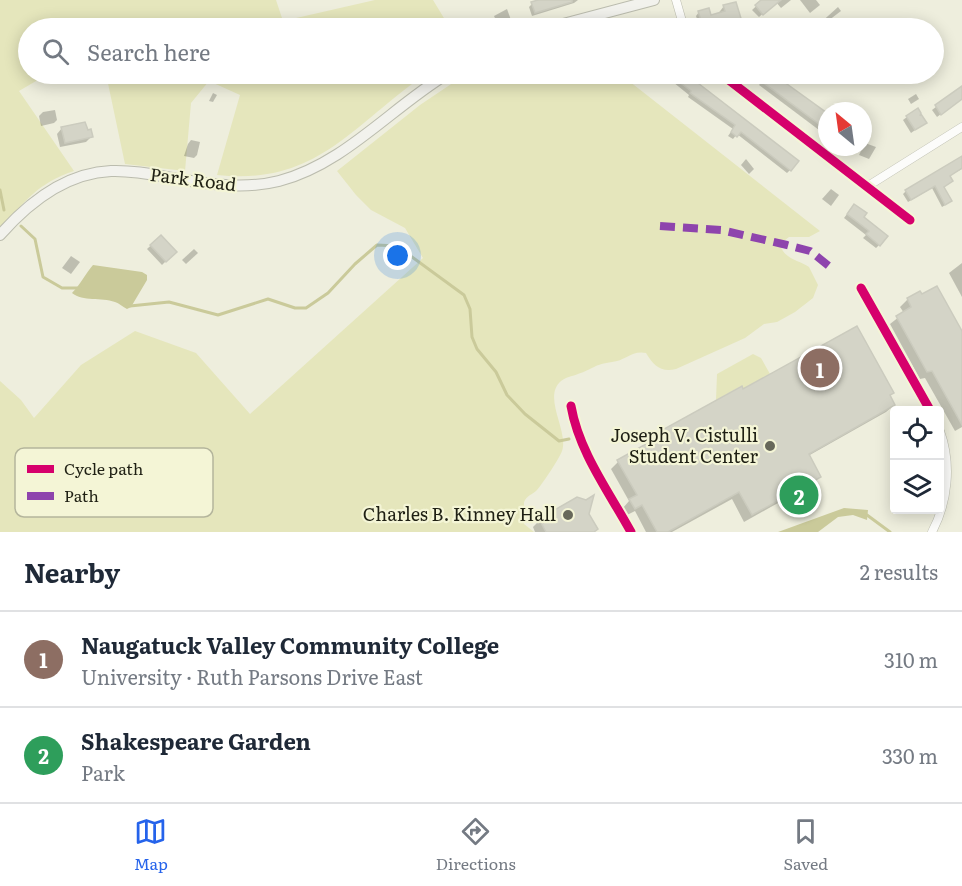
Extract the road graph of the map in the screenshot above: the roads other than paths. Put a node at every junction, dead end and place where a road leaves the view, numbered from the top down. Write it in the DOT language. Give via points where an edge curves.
graph roads {
  1 [pos="654,0"];
  2 [pos="676,0"];
  3 [pos="586,18"];
  4 [pos="681,18"];
  5 [pos="432,84"];
  6 [pos="734,84"];
  7 [pos="962,127"];
  8 [pos="868,186"];
  9 [pos="910,220"];
  10 [pos="0,235"];
  11 [pos="861,288"];
  12 [pos="571,406"];
  13 [pos="927,406"];
  14 [pos="944,444"];
  15 [pos="631,532"];
  16 [pos="932,532"];
  1 -- 3 [label="main road"];
  2 -- 4 [label="street"];
  5 -- 10 [label="main road, Park Road" via="352,145 297,176 242,186 127,171 91,174 54,188 22,211"];
  6 -- 8 [label="street"];
  7 -- 8 [label="street"];
  8 -- 9 [label="street"];
  11 -- 13 [label="street"];
  12 -- 15 [label="street" via="581,442"];
  14 -- 16 [label="street" via="947,487"];
}
